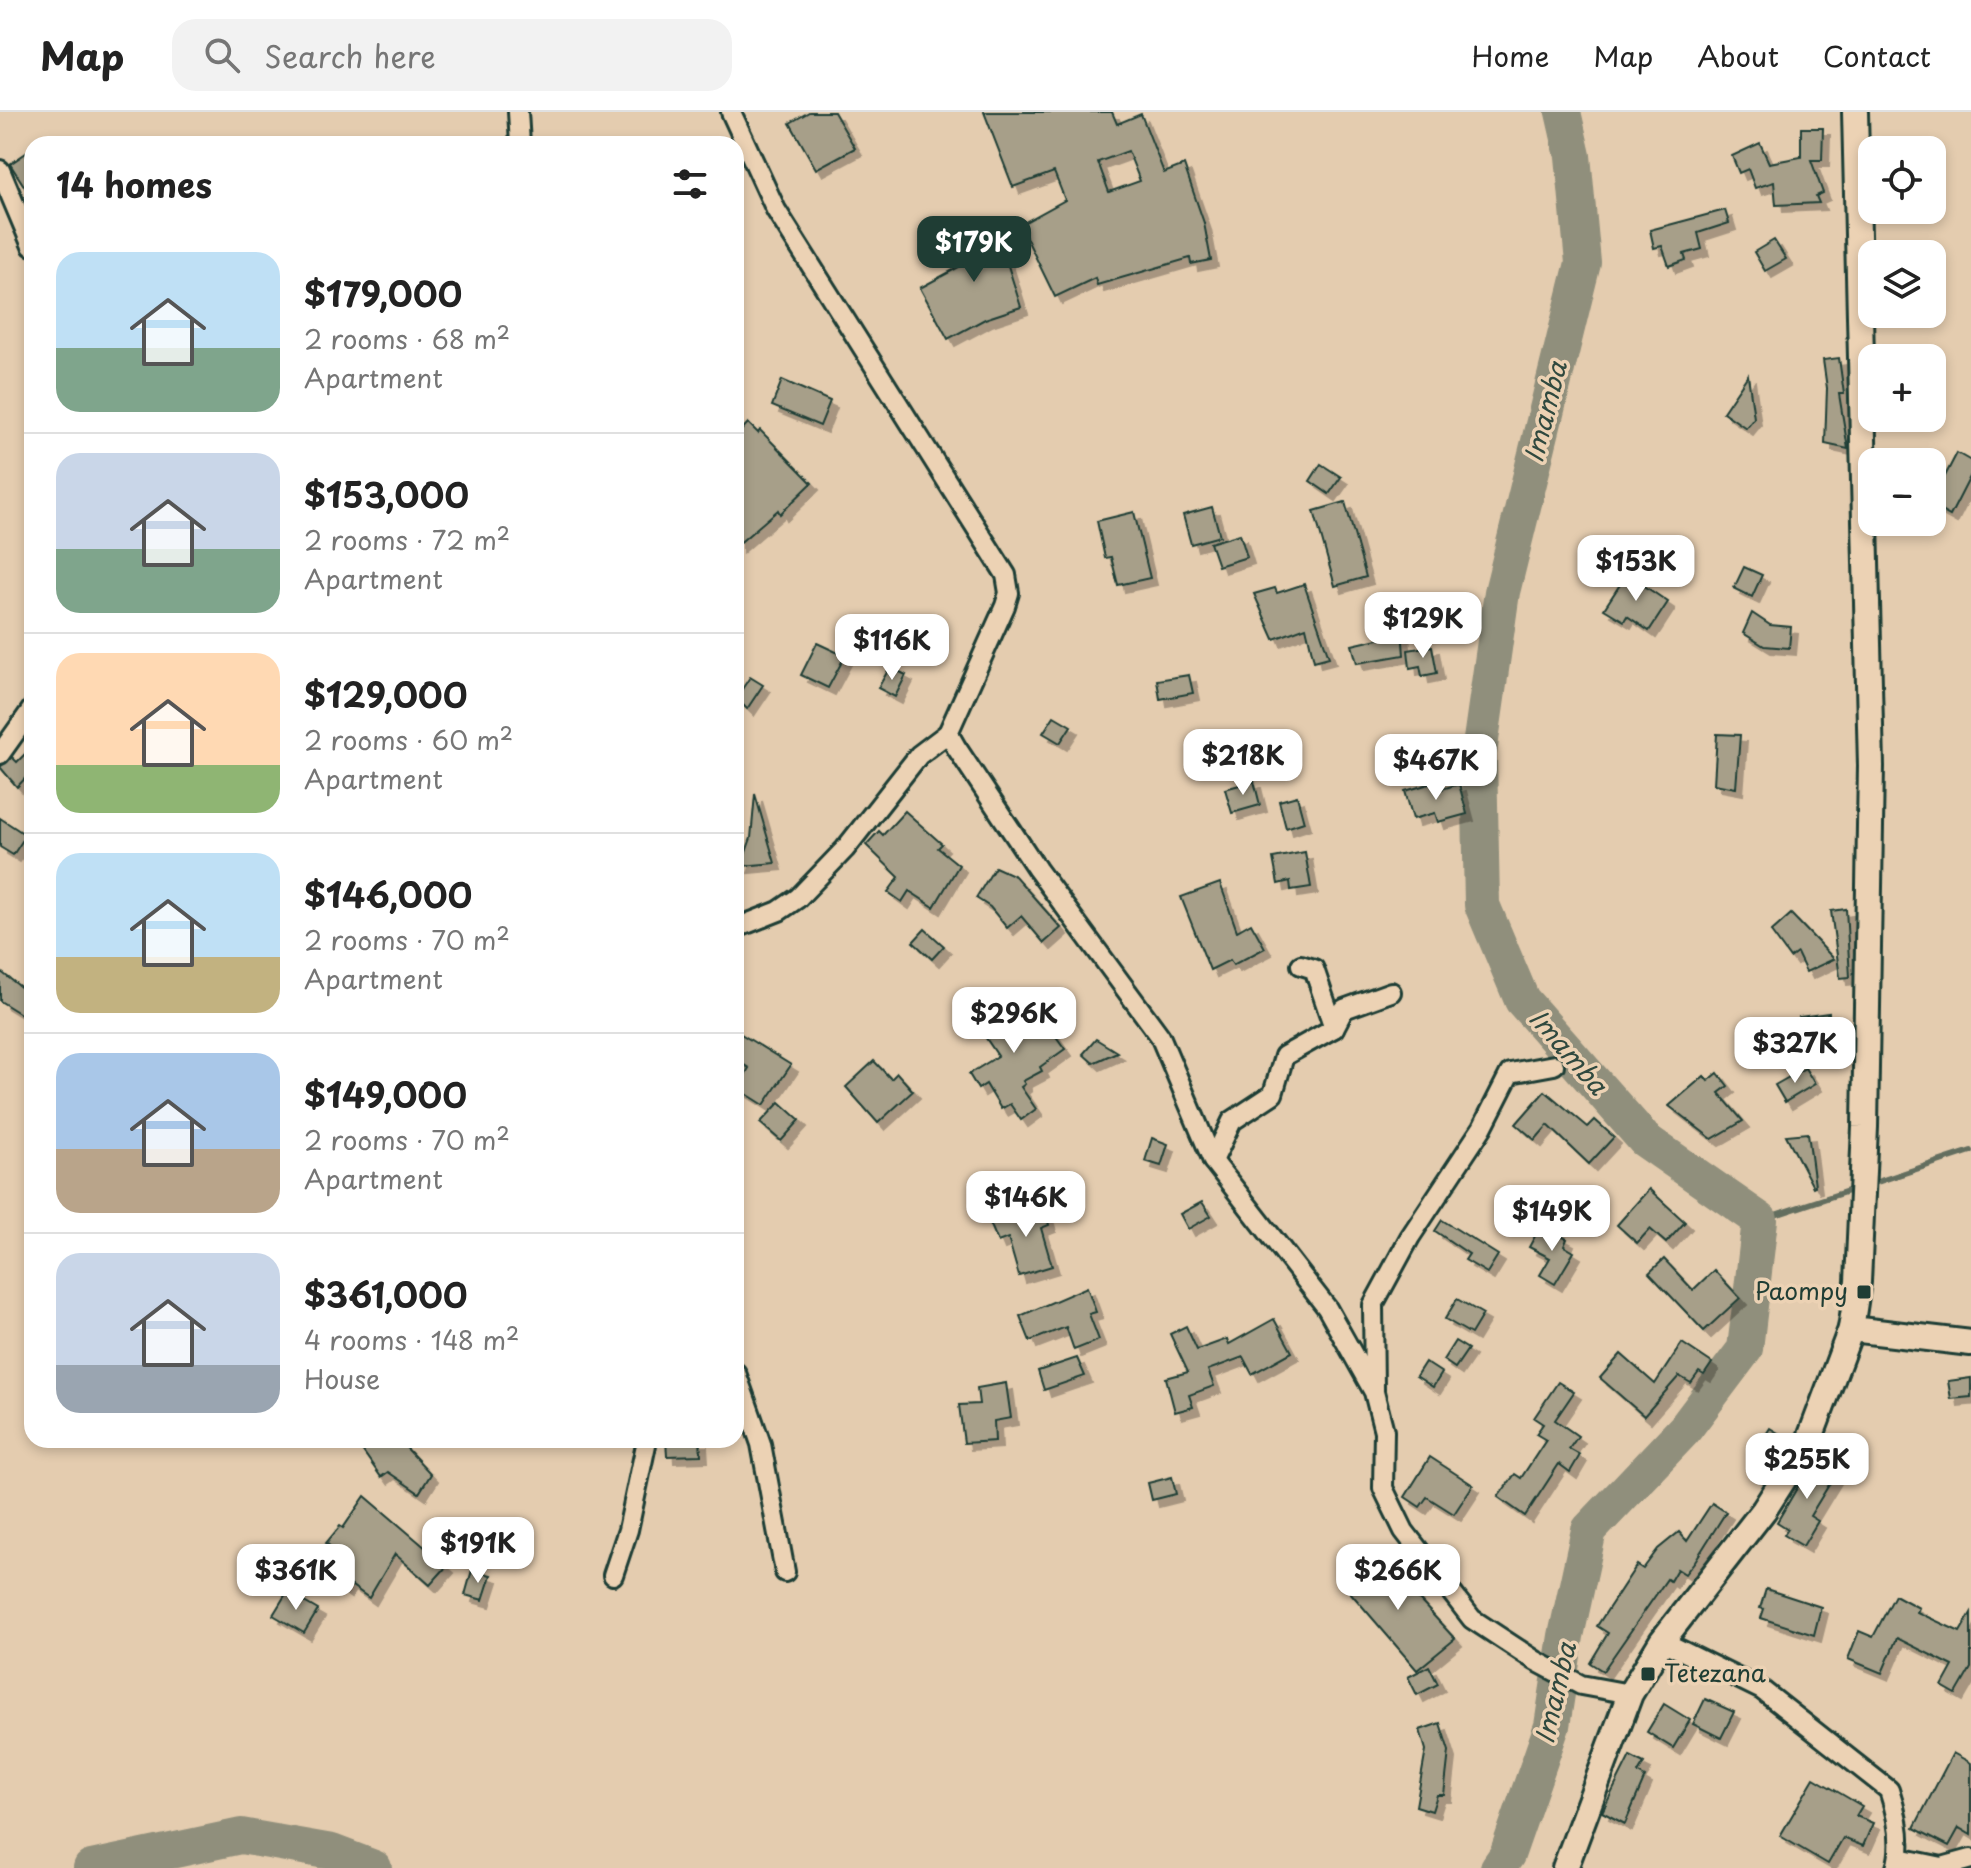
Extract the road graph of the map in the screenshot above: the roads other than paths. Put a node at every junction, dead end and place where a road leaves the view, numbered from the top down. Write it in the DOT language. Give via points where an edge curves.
graph roads {
  1 [pos="518,112"];
  2 [pos="731,112"];
  3 [pos="1855,112"];
  4 [pos="520,136"];
  5 [pos="742,136"];
  6 [pos="744,140"];
  7 [pos="0,170"];
  8 [pos="24,227"];
  9 [pos="24,720"];
  10 [pos="948,733"];
  11 [pos="0,754"];
  12 [pos="744,925"];
  13 [pos="1301,965"];
  14 [pos="1391,992"];
  15 [pos="1334,1028"];
  16 [pos="1554,1065"];
  17 [pos="1213,1161"];
  18 [pos="1851,1329"];
  19 [pos="1971,1343"];
  20 [pos="1374,1392"];
  21 [pos="744,1396"];
  22 [pos="645,1448"];
  23 [pos="785,1572"];
  24 [pos="613,1575"];
  25 [pos="1662,1641"];
  26 [pos="1630,1694"];
  27 [pos="1971,1859"];
  28 [pos="1898,1863"];
  29 [pos="1565,1868"];
  1 -- 4 [label="street"];
  2 -- 5 [label="street"];
  3 -- 18 [label="street" via="1871,766 1865,1127"];
  6 -- 10 [label="street" via="776,210 1006,575 1005,606"];
  7 -- 8 [label="street"];
  9 -- 11 [label="street"];
  10 -- 12 [label="street" via="919,755 845,849 798,898"];
  10 -- 17 [label="street" via="1037,869 1160,1036"];
  13 -- 15 [label="street" via="1314,969"];
  14 -- 15 [label="street" via="1344,1009"];
  15 -- 17 [label="street" via="1284,1056 1273,1094 1232,1121"];
  16 -- 20 [label="street" via="1510,1073 1482,1128 1410,1237 1373,1305"];
  17 -- 20 [label="street" via="1327,1308"];
  18 -- 19 [label="street"];
  18 -- 25 [label="street" via="1810,1438 1764,1510"];
  20 -- 26 [label="street" via="1384,1431 1383,1488 1404,1531 1472,1619 1581,1685"];
  21 -- 23 [label="street" via="761,1444"];
  22 -- 24 [label="street"];
  25 -- 26 [label="street"];
  25 -- 28 [label="street" via="1762,1690 1889,1790 1897,1815"];
  26 -- 29 [label="street"];
  27 -- 28 [label="street" via="1942,1867"];
}
